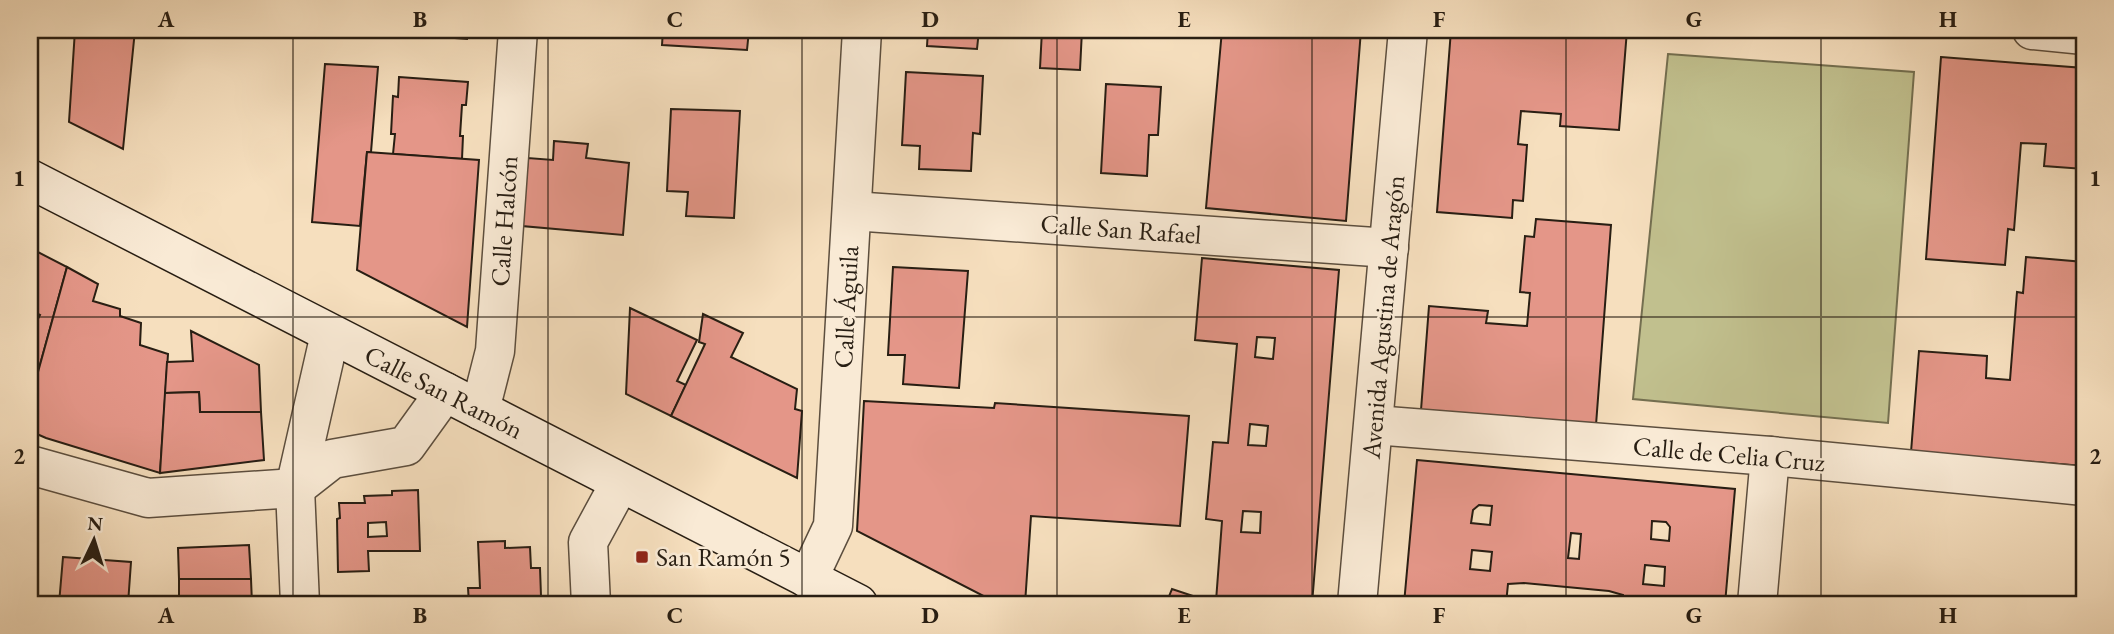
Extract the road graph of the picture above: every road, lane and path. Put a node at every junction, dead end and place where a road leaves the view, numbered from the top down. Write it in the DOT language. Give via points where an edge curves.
graph roads {
  1 [pos="518,30"];
  2 [pos="862,30"];
  3 [pos="1408,30"];
  4 [pos="2032,30"];
  5 [pos="2084,35"];
  6 [pos="30,179"];
  7 [pos="852,211"];
  8 [pos="1389,248"];
  9 [pos="330,334"];
  10 [pos="445,392"];
  11 [pos="480,410"];
  12 [pos="1374,425"];
  13 [pos="1770,456"];
  14 [pos="30,465"];
  15 [pos="620,483"];
  16 [pos="2084,486"];
  17 [pos="295,488"];
  18 [pos="808,579"];
  19 [pos="299,604"];
  20 [pos="592,604"];
  21 [pos="858,604"];
  22 [pos="1357,604"];
  23 [pos="1757,604"];
  1 -- 11 [label="street, Calle Halcón" via="495,351"];
  2 -- 7 [label="street, Calle Águila"];
  3 -- 8 [label="street, Avenida Agustina de Aragón"];
  4 -- 5 [label="street"];
  6 -- 9 [label="street, Calle San Ramón"];
  7 -- 8 [label="street, Calle San Rafael"];
  7 -- 18 [label="street, Calle Águila" via="833,526"];
  8 -- 12 [label="street, Avenida Agustina de Aragón"];
  9 -- 10 [label="street, Calle San Ramón"];
  9 -- 17 [label="street"];
  10 -- 11 [label="street, Calle San Ramón"];
  10 -- 17 [label="street" via="406,446 332,459"];
  11 -- 15 [label="street, Calle San Ramón"];
  12 -- 13 [label="street, Calle de Celia Cruz"];
  12 -- 22 [label="street, Avenida Agustina de Aragón"];
  13 -- 16 [label="street, Calle de Celia Cruz"];
  13 -- 23 [label="street"];
  14 -- 17 [label="street" via="148,498"];
  15 -- 18 [label="street, Calle San Ramón"];
  15 -- 20 [label="street" via="588,542"];
  17 -- 19 [label="street"];
  18 -- 21 [label="street, Calle San Ramón"];
}
